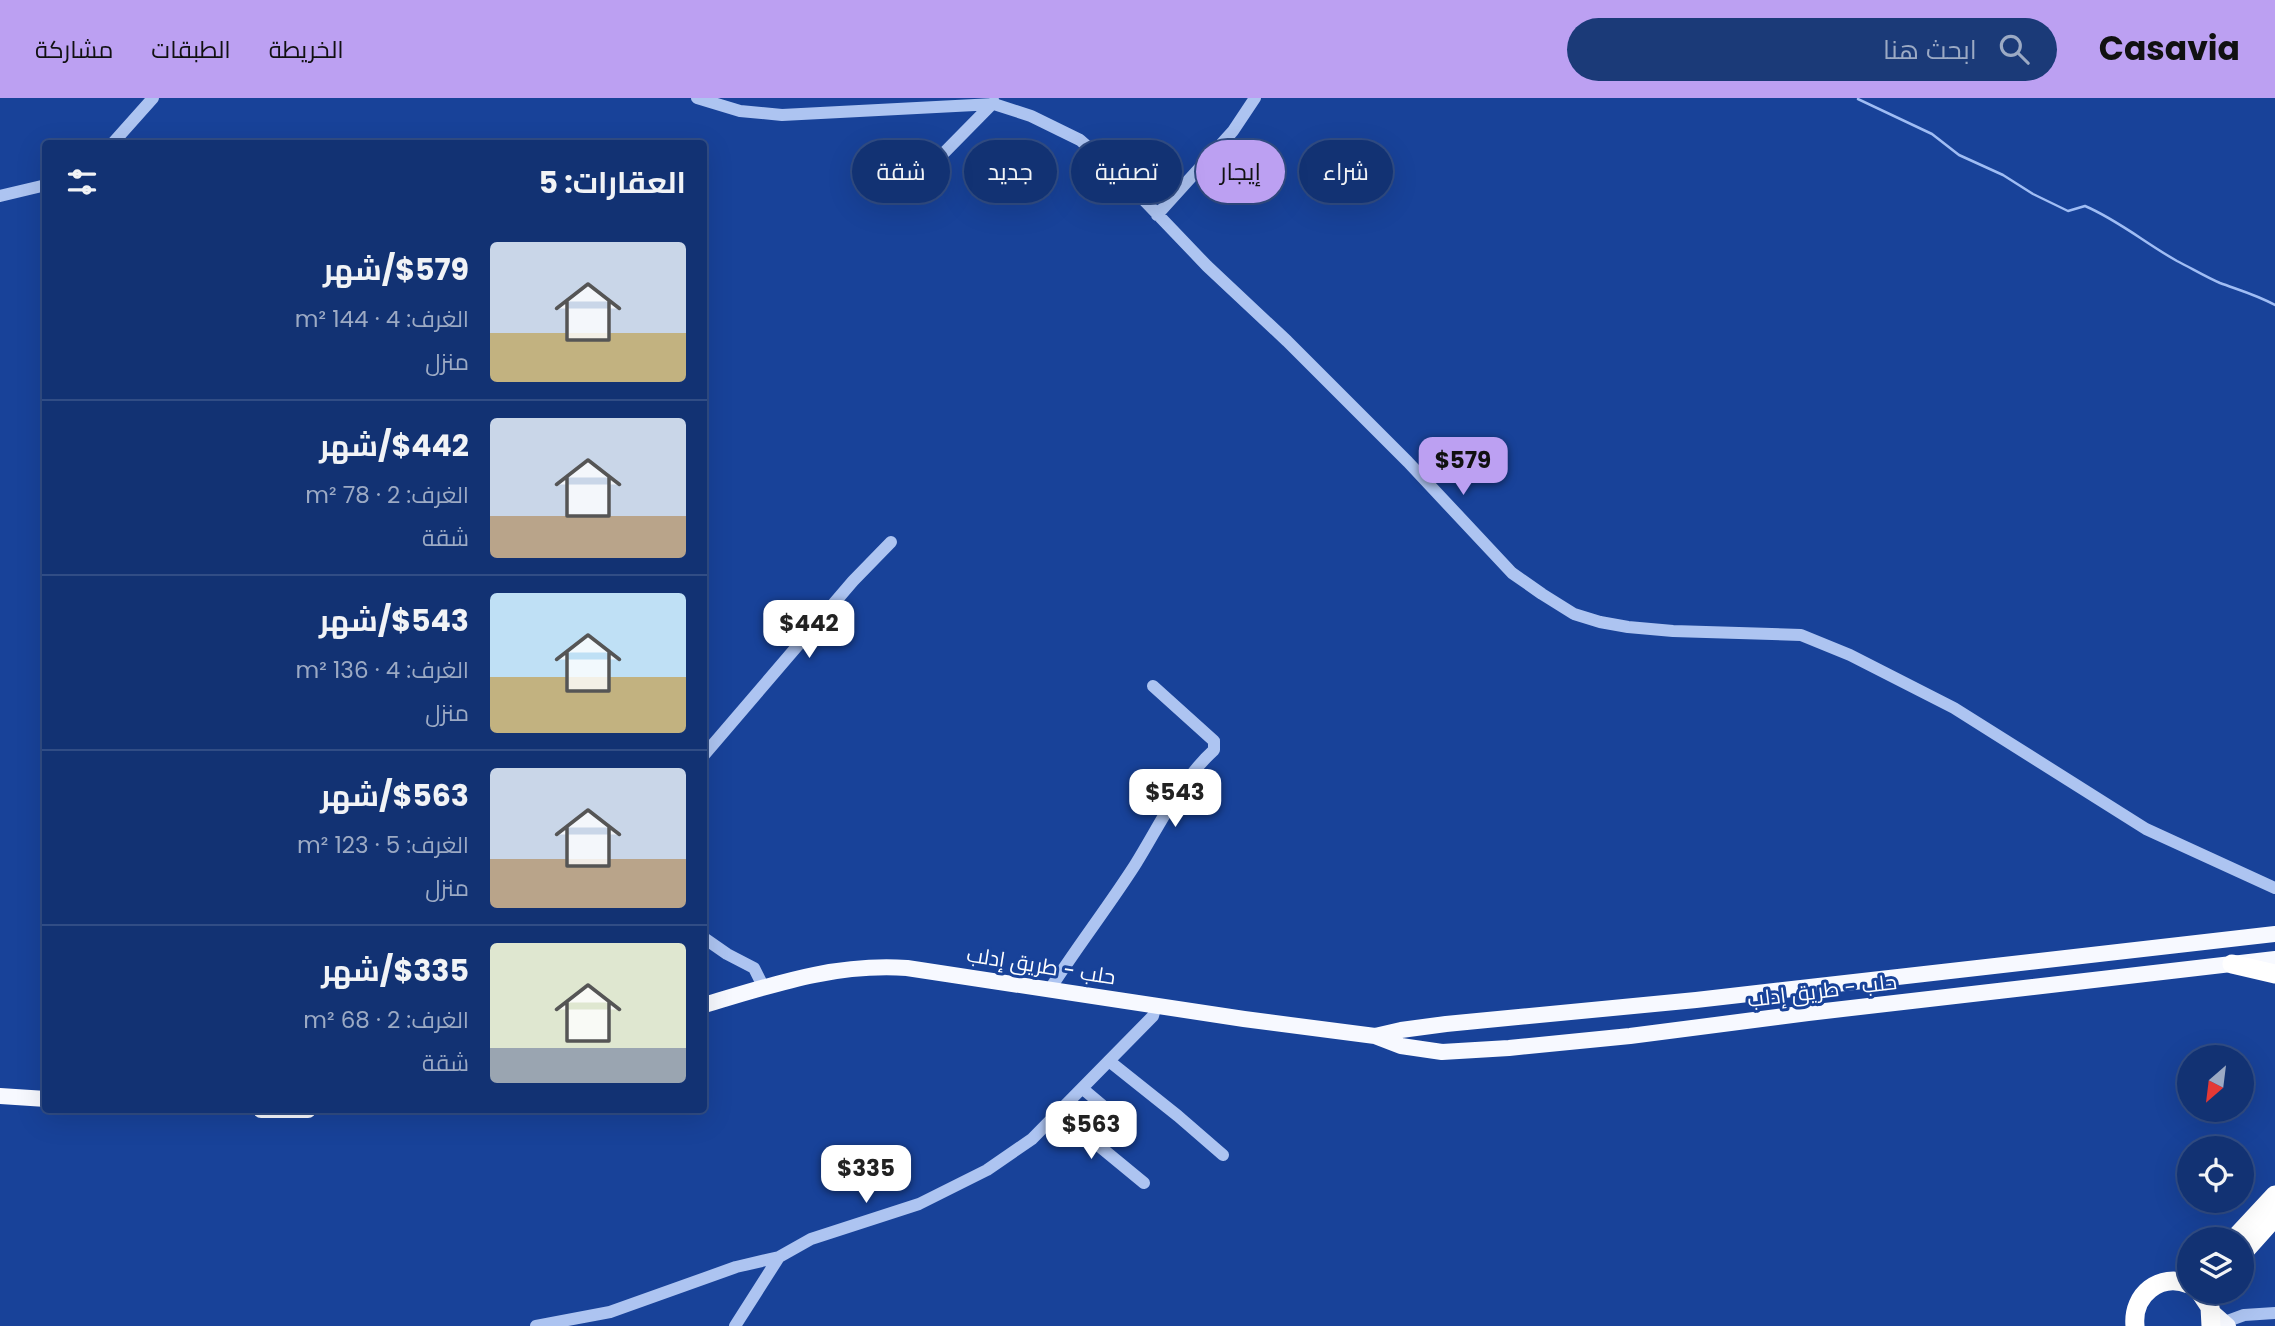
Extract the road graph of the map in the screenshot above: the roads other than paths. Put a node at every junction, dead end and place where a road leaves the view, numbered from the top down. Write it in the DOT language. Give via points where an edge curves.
graph roads {
  1 [pos="153,98"];
  2 [pos="697,98"];
  3 [pos="1255,98"];
  4 [pos="994,101"];
  5 [pos="116,140"];
  6 [pos="950,146"];
  7 [pos="42,186"];
  8 [pos="0,196"];
  9 [pos="1157,215"];
  10 [pos="891,542"];
  11 [pos="1153,686"];
  12 [pos="707,751"];
  13 [pos="2275,888"];
  14 [pos="2275,934"];
  15 [pos="707,940"];
  16 [pos="2227,940"];
  17 [pos="2275,959"];
  18 [pos="2232,964"];
  19 [pos="2275,974"];
  20 [pos="764,988"];
  21 [pos="1050,989"];
  22 [pos="707,1004"];
  23 [pos="1156,1005"];
  24 [pos="1375,1036"];
  25 [pos="1109,1061"];
  26 [pos="1083,1089"];
  27 [pos="0,1097"];
  28 [pos="42,1099"];
  29 [pos="1059,1113"];
  30 [pos="1121,1121"];
  31 [pos="1223,1155"];
  32 [pos="1144,1183"];
  33 [pos="2275,1195"];
  34 [pos="2275,1217"];
  35 [pos="2245,1227"];
  36 [pos="2254,1241"];
  37 [pos="779,1256"];
  38 [pos="2177,1276"];
  39 [pos="2177,1281"];
  40 [pos="2165,1282"];
  41 [pos="2215,1311"];
  42 [pos="2275,1312"];
  43 [pos="2132,1321"];
  44 [pos="536,1326"];
  45 [pos="734,1326"];
  1 -- 5 [label="street"];
  2 -- 4 [label="street" via="740,111 782,115"];
  3 -- 9 [label="street" via="1233,131"];
  4 -- 6 [label="street"];
  4 -- 9 [label="street" via="1080,141"];
  7 -- 8 [label="street"];
  9 -- 13 [label="street" via="1408,462 1512,573 1574,614 1662,630 1801,635 1954,708 2146,829"];
  10 -- 12 [label="street"];
  11 -- 21 [label="street" via="1214,741 1214,750 1178,791 1134,866"];
  14 -- 16 [label="main road, حلب - طريق إدلب"];
  15 -- 20 [label="street" via="754,968"];
  16 -- 18 [label="main road"];
  16 -- 24 [label="main road, حلب - طريق إدلب" via="1446,1024"];
  17 -- 18 [label="main road, حلب - طريق إدلب"];
  18 -- 19 [label="highway"];
  18 -- 24 [label="main road, حلب - طريق إدلب" via="1509,1048 1420,1050"];
  20 -- 21 [label="main road, حلب - طريق إدلب" via="801,976 875,965"];
  20 -- 22 [label="main road, حلب - طريق إدلب"];
  21 -- 23 [label="main road, حلب - طريق إدلب"];
  23 -- 24 [label="main road, حلب - طريق إدلب"];
  23 -- 25 [label="street" via="1153,1016"];
  25 -- 26 [label="street"];
  25 -- 31 [label="street"];
  26 -- 29 [label="street"];
  26 -- 30 [label="street"];
  27 -- 28 [label="main road"];
  29 -- 32 [label="street"];
  29 -- 37 [label="street" via="1032,1139 987,1170 919,1204 811,1239"];
  33 -- 35 [label="highway"];
  34 -- 36 [label="highway"];
  37 -- 44 [label="street" via="610,1312"];
  37 -- 45 [label="street"];
  38 -- 40 [label="highway"];
  39 -- 40 [label="highway"];
  40 -- 43 [label="highway" via="2146,1292"];
  41 -- 42 [label="street" via="2244,1315"];
}
